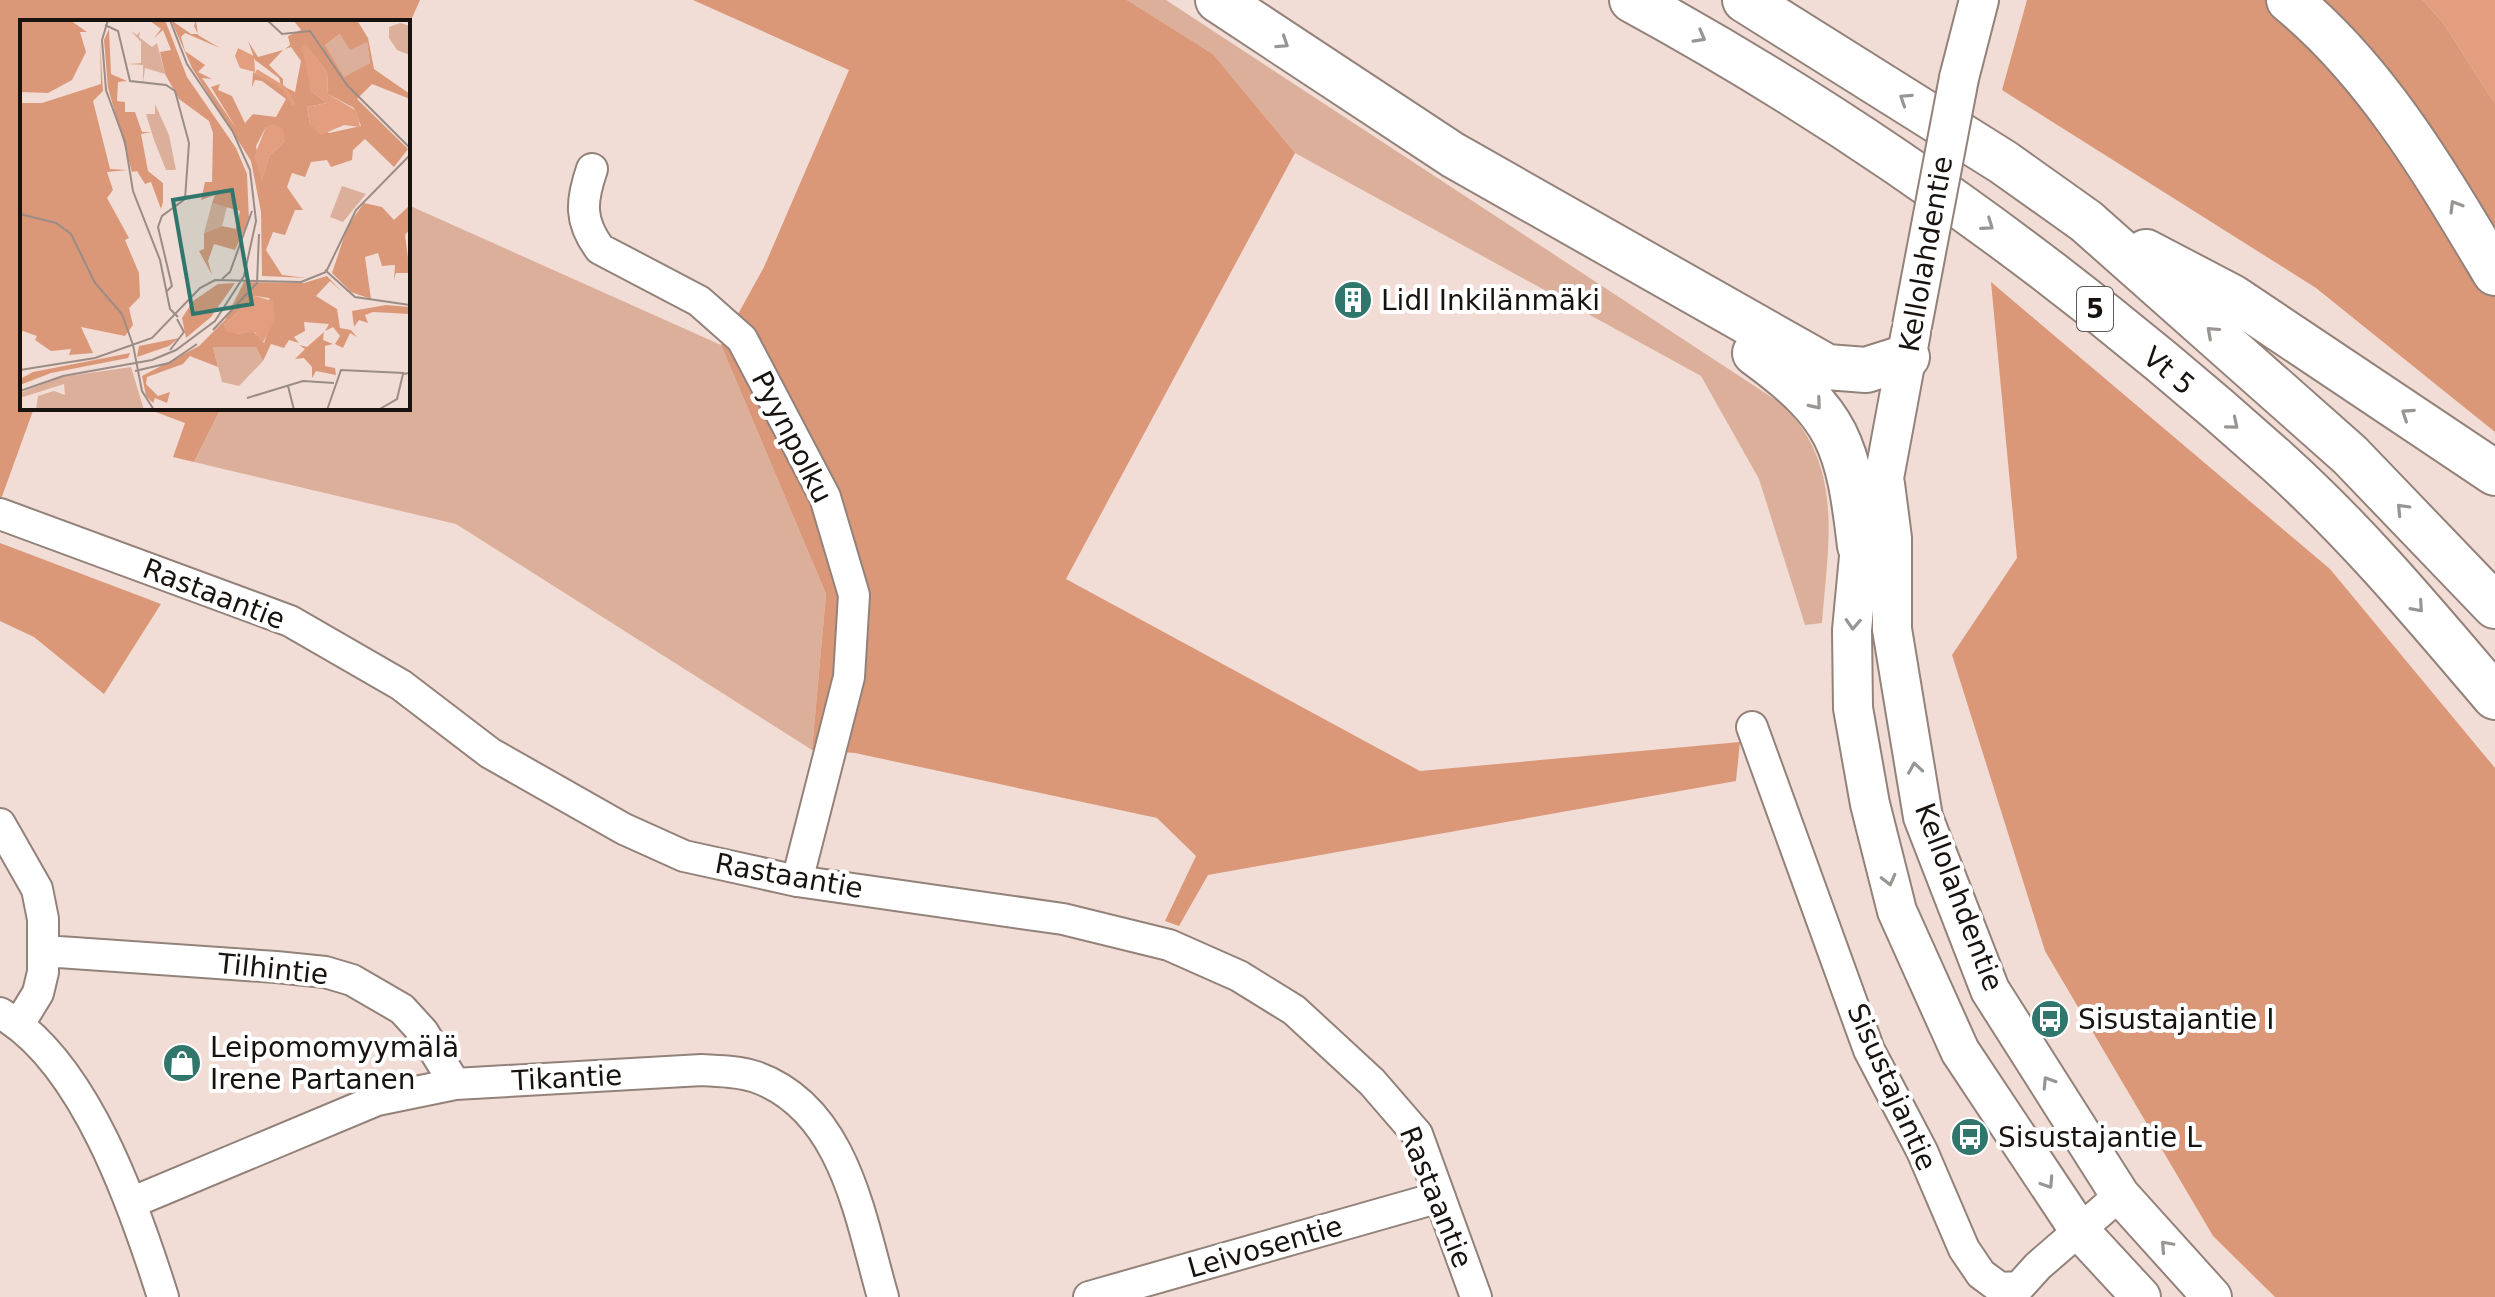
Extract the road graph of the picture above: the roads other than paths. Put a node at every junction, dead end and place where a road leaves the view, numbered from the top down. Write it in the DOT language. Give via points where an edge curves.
graph roads {
  1 [pos="1218,0"];
  2 [pos="1632,0"];
  3 [pos="1745,0"];
  4 [pos="1966,0"];
  5 [pos="1979,0"];
  6 [pos="2289,0"];
  7 [pos="1959,78"];
  8 [pos="1453,155"];
  9 [pos="592,169"];
  10 [pos="2086,221"];
  11 [pos="2495,273"];
  12 [pos="1910,341"];
  13 [pos="2495,473"];
  14 [pos="1884,478"];
  15 [pos="0,514"];
  16 [pos="1860,546"];
  17 [pos="2495,606"];
  18 [pos="2495,697"];
  19 [pos="1752,727"];
  20 [pos="0,824"];
  21 [pos="797,881"];
  22 [pos="44,951"];
  23 [pos="10,1019"];
  24 [pos="455,1084"];
  25 [pos="2120,1195"];
  26 [pos="1440,1197"];
  27 [pos="133,1202"];
  28 [pos="2079,1230"];
  29 [pos="163,1297"];
  30 [pos="883,1297"];
  31 [pos="1089,1297"];
  32 [pos="1476,1297"];
  33 [pos="2141,1297"];
  34 [pos="2212,1297"];
  1 -- 8 [label="highway, one-way"];
  2 -- 18 [label="highway, Vt 5 / 5, one-way" via="1744,61 2035,258 2279,463 2395,580"];
  10 -- 3 [label="highway, Vt 5 / 5, one-way" via="2003,162"];
  4 -- 7 [label="main road, Kellolahdentie"];
  5 -- 7 [label="main road, Kellolahdentie"];
  11 -- 6 [label="highway, one-way" via="2418,144 2319,25"];
  7 -- 12 [label="main road, Kellolahdentie, bridge"];
  8 -- 12 [label="highway" via="1827,367 1866,370"];
  8 -- 16 [label="highway, one-way" via="1484,185 1744,345 1798,385 1822,410 1837,437 1850,473"];
  9 -- 21 [label="street, Pyynpolku" via="582,217 590,236 600,249 699,301 742,339 825,497 849,575 854,595 849,677"];
  13 -- 10 [label="highway, one-way" via="2232,297"];
  17 -- 10 [label="highway, Vt 5 / 5, one-way" via="2350,455"];
  12 -- 14 [label="main road, Kellolahdentie"];
  14 -- 16 [label="main road, Kellolahdentie"];
  25 -- 14 [label="main road, Kellolahdentie, one-way" via="1990,990 1923,817 1892,629 1892,538"];
  15 -- 21 [label="street, Rastaantie" via="290,621 401,685 490,753 660,845 684,856"];
  16 -- 28 [label="main road, Kellolahdentie, one-way" via="1852,630 1853,708 1897,911 1960,1051"];
  19 -- 28 [label="street, Sisustajantie" via="1869,1050 1922,1151 1964,1249 1981,1274 2000,1288 2019,1287"];
  20 -- 22 [label="street" via="37,889"];
  21 -- 26 [label="street, Rastaantie" via="1077,922 1169,945 1239,976 1294,1010 1402,1113 1417,1134"];
  22 -- 23 [label="street" via="38,993"];
  22 -- 24 [label="street, Tilhintie" via="288,968 352,980 402,1009"];
  23 -- 27 [label="street" via="39,1043 81,1101"];
  24 -- 27 [label="street, Tikantie" via="377,1100"];
  24 -- 30 [label="street, Tikantie" via="702,1070 739,1072 769,1083 803,1104 835,1147"];
  25 -- 28 [label="street, Sisustajantie"];
  34 -- 25 [label="main road, Kellolahdentie, one-way"];
  26 -- 31 [label="street, Leivosentie"];
  26 -- 32 [label="street, Rastaantie"];
  27 -- 29 [label="street"];
  28 -- 33 [label="main road, Kellolahdentie"];
}
